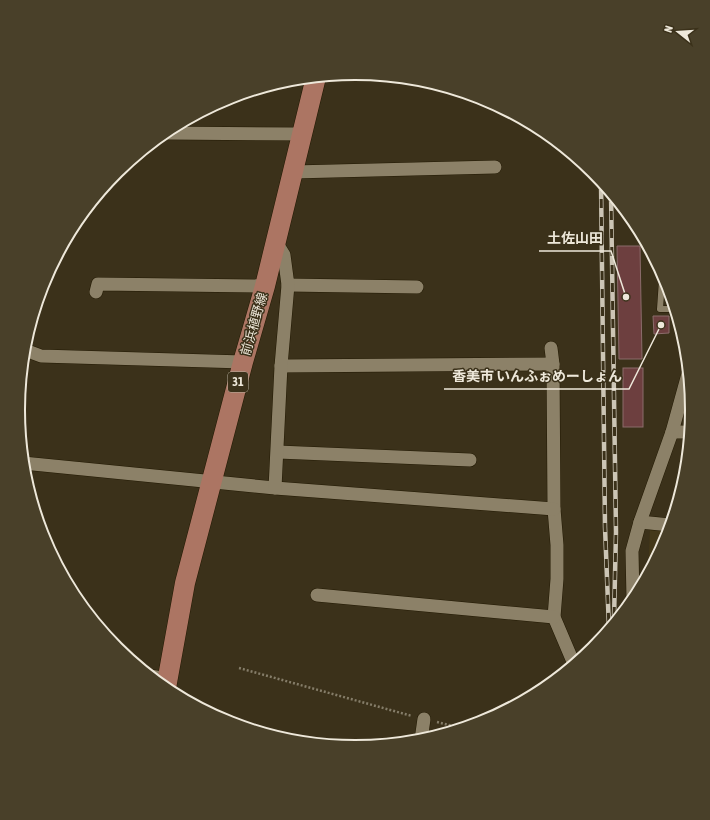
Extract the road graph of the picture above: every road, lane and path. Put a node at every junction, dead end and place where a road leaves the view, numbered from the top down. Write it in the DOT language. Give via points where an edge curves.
graph roads {
  1 [pos="315,83"];
  2 [pos="176,133"];
  3 [pos="303,134"];
  4 [pos="495,167"];
  5 [pos="293,172"];
  6 [pos="276,242"];
  7 [pos="288,285"];
  8 [pos="265,286"];
  9 [pos="417,287"];
  10 [pos="663,291"];
  11 [pos="96,292"];
  12 [pos="669,309"];
  13 [pos="551,348"];
  14 [pos="30,352"];
  15 [pos="244,362"];
  16 [pos="552,364"];
  17 [pos="281,366"];
  18 [pos="684,392"];
  19 [pos="672,432"];
  20 [pos="684,432"];
  21 [pos="278,452"];
  22 [pos="470,460"];
  23 [pos="30,464"];
  24 [pos="211,482"];
  25 [pos="275,488"];
  26 [pos="554,509"];
  27 [pos="640,522"];
  28 [pos="664,524"];
  29 [pos="633,587"];
  30 [pos="317,595"];
  31 [pos="554,617"];
  32 [pos="572,659"];
  33 [pos="238,668"];
  34 [pos="162,677"];
  35 [pos="424,720"];
  36 [pos="450,726"];
  37 [pos="422,733"];
  1 -- 3 [label="main road, 前浜植野線 / 31"];
  2 -- 3 [label="street"];
  3 -- 5 [label="main road, 前浜植野線 / 31"];
  4 -- 5 [label="street"];
  5 -- 6 [label="main road, 前浜植野線 / 31"];
  6 -- 7 [label="street" via="284,255"];
  6 -- 8 [label="main road, 前浜植野線 / 31"];
  7 -- 9 [label="street"];
  7 -- 17 [label="street"];
  8 -- 11 [label="street" via="98,284"];
  8 -- 15 [label="main road, 前浜植野線 / 31"];
  10 -- 12 [label="lane" via="660,310"];
  13 -- 16 [label="street"];
  14 -- 15 [label="street" via="42,356"];
  15 -- 24 [label="main road, 前浜植野線 / 31"];
  16 -- 17 [label="street"];
  16 -- 26 [label="street"];
  17 -- 21 [label="street"];
  18 -- 19 [label="street"];
  19 -- 20 [label="street"];
  19 -- 27 [label="street"];
  21 -- 22 [label="street"];
  21 -- 25 [label="street"];
  23 -- 24 [label="street"];
  24 -- 25 [label="street"];
  24 -- 34 [label="main road, 前浜植野線 / 31"];
  25 -- 26 [label="street"];
  26 -- 31 [label="street" via="557,545"];
  27 -- 28 [label="street"];
  27 -- 29 [label="street" via="632,551"];
  30 -- 31 [label="street"];
  31 -- 32 [label="street"];
  33 -- 35 [label="path"];
  35 -- 36 [label="path"];
  35 -- 37 [label="street"];
}
